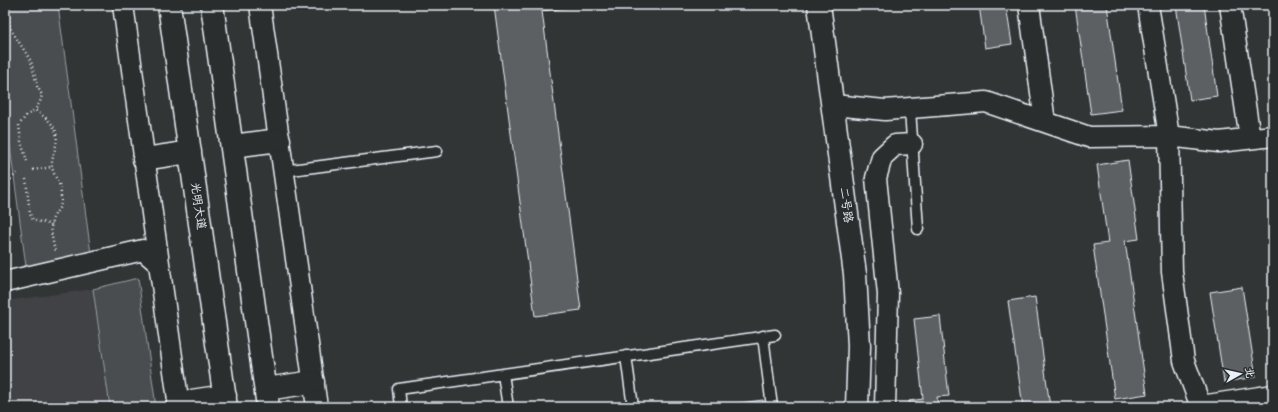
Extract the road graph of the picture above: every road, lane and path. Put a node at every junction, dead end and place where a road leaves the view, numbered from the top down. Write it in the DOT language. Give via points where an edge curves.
graph roads {
  1 [pos="7,5"];
  2 [pos="123,5"];
  3 [pos="169,5"];
  4 [pos="212,5"];
  5 [pos="260,5"];
  6 [pos="819,5"];
  7 [pos="1029,5"];
  8 [pos="1148,5"];
  9 [pos="1230,5"];
  10 [pos="833,105"];
  11 [pos="910,109"];
  12 [pos="35,110"];
  13 [pos="1045,122"];
  14 [pos="1169,136"];
  15 [pos="1273,136"];
  16 [pos="1250,138"];
  17 [pos="279,140"];
  18 [pos="912,144"];
  19 [pos="232,146"];
  20 [pos="437,151"];
  21 [pos="190,152"];
  22 [pos="144,159"];
  23 [pos="28,161"];
  24 [pos="52,167"];
  25 [pos="33,170"];
  26 [pos="283,171"];
  27 [pos="18,172"];
  28 [pos="26,178"];
  29 [pos="5,185"];
  30 [pos="52,225"];
  31 [pos="918,229"];
  32 [pos="56,256"];
  33 [pos="159,264"];
  34 [pos="5,282"];
  35 [pos="775,335"];
  36 [pos="763,336"];
  37 [pos="626,356"];
  38 [pos="503,374"];
  39 [pos="313,382"];
  40 [pos="1273,395"];
  41 [pos="267,398"];
  42 [pos="226,401"];
  43 [pos="178,405"];
  44 [pos="1201,406"];
  45 [pos="317,407"];
  46 [pos="401,407"];
  47 [pos="508,407"];
  48 [pos="633,407"];
  49 [pos="772,407"];
  50 [pos="857,407"];
  51 [pos="885,407"];
  1 -- 12 [label="path" via="10,28 31,61 42,95"];
  2 -- 22 [label="street"];
  3 -- 21 [label="main road, 光明大道"];
  4 -- 19 [label="main road"];
  5 -- 17 [label="street"];
  6 -- 10 [label="main road, 二号路"];
  7 -- 13 [label="street"];
  8 -- 14 [label="street"];
  9 -- 16 [label="street"];
  10 -- 11 [label="street" via="885,110"];
  10 -- 50 [label="main road, 二号路" via="855,274 859,346"];
  11 -- 13 [label="street" via="986,102"];
  11 -- 18 [label="lane"];
  12 -- 23 [label="path" via="19,125 21,142"];
  12 -- 24 [label="path" via="56,130 58,141"];
  13 -- 14 [label="street" via="1089,137"];
  14 -- 16 [label="street" via="1219,142"];
  14 -- 44 [label="street" via="1172,272 1184,361"];
  15 -- 16 [label="street"];
  17 -- 19 [label="main road"];
  17 -- 26 [label="street"];
  18 -- 31 [label="lane"];
  18 -- 51 [label="street" via="895,146 882,158 876,178 888,294"];
  19 -- 41 [label="main road"];
  20 -- 26 [label="lane"];
  21 -- 22 [label="main road"];
  21 -- 42 [label="main road, 光明大道"];
  22 -- 33 [label="street"];
  24 -- 25 [label="path"];
  24 -- 30 [label="path" via="62,200"];
  26 -- 39 [label="street"];
  27 -- 29 [label="path"];
  28 -- 30 [label="path" via="33,220"];
  30 -- 32 [label="path" via="52,242"];
  33 -- 34 [label="street" via="143,250"];
  33 -- 43 [label="street"];
  35 -- 36 [label="lane"];
  36 -- 37 [label="lane"];
  36 -- 49 [label="lane"];
  37 -- 38 [label="lane"];
  37 -- 48 [label="lane"];
  38 -- 46 [label="lane" via="399,389"];
  38 -- 47 [label="lane"];
  39 -- 41 [label="main road"];
  39 -- 45 [label="street"];
  40 -- 44 [label="street"];
  42 -- 43 [label="main road"];
}
